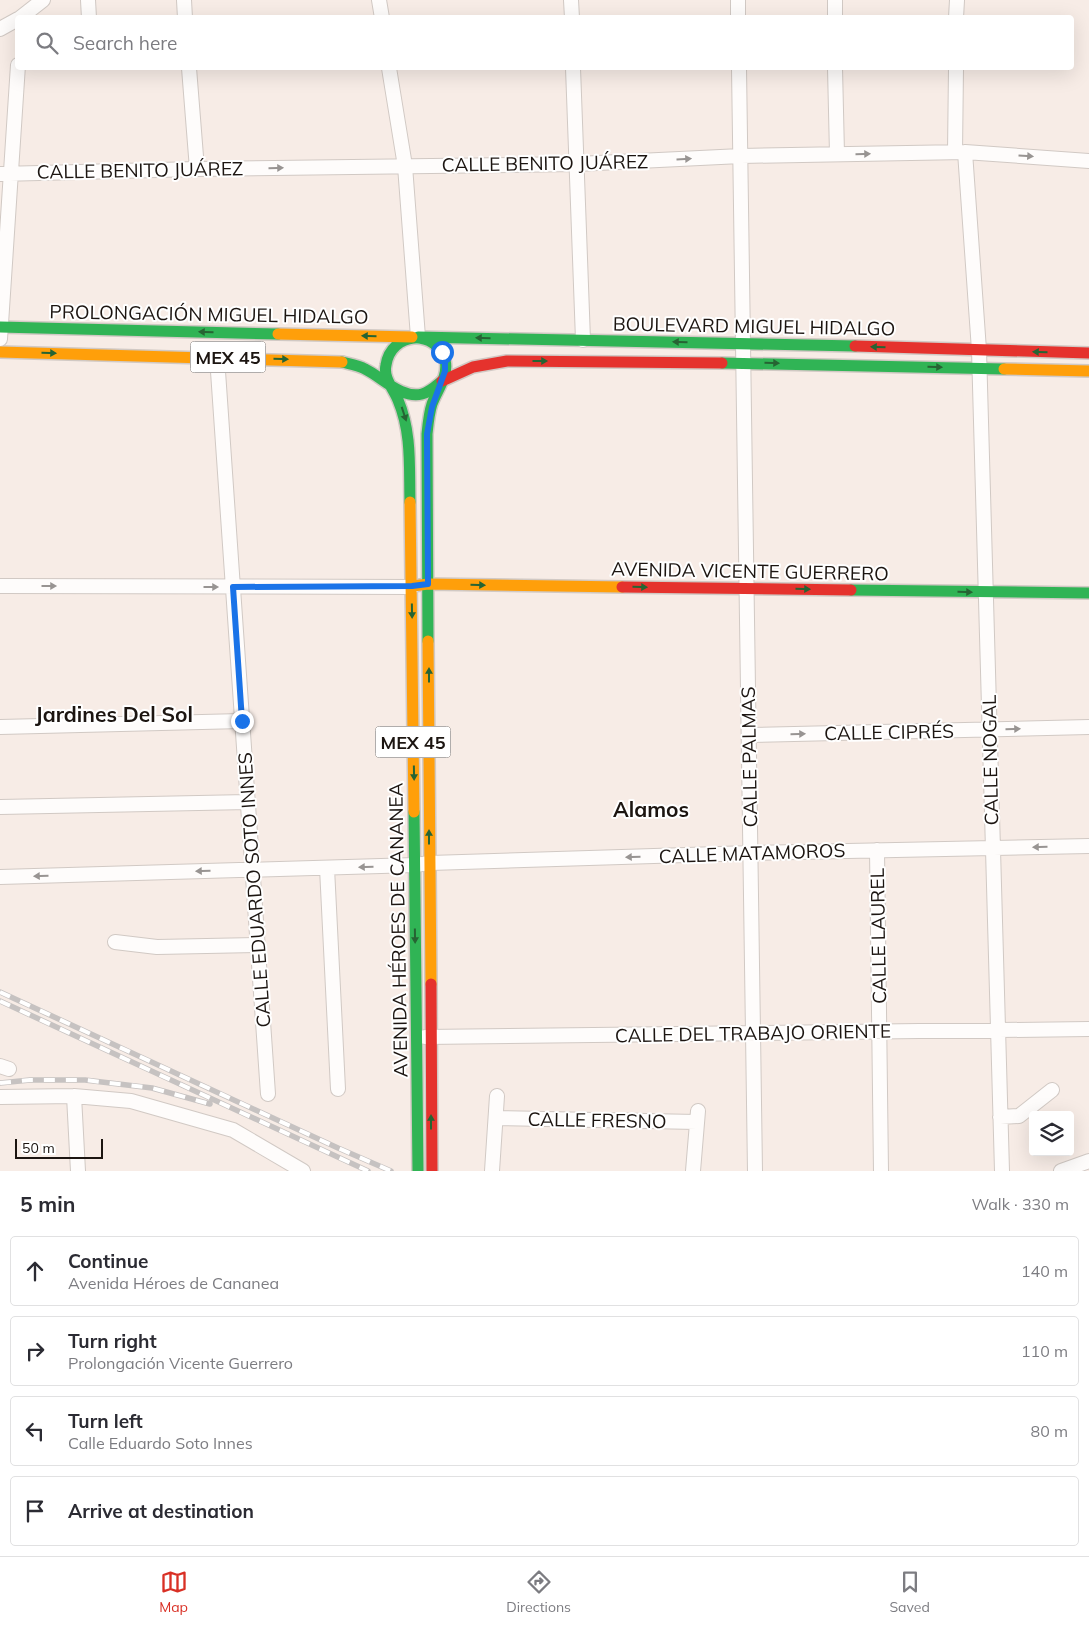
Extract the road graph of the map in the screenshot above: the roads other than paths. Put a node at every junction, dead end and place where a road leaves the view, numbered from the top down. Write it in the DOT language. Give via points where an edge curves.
graph roads {
  1 [pos="43,0"];
  2 [pos="88,0"];
  3 [pos="184,0"];
  4 [pos="379,0"];
  5 [pos="571,0"];
  6 [pos="738,0"];
  7 [pos="834,0"];
  8 [pos="957,0"];
  9 [pos="24,15"];
  10 [pos="89,15"];
  11 [pos="185,15"];
  12 [pos="382,15"];
  13 [pos="572,15"];
  14 [pos="738,15"];
  15 [pos="835,15"];
  16 [pos="956,15"];
  17 [pos="15,21"];
  18 [pos="0,29"];
  19 [pos="17,70"];
  20 [pos="189,70"];
  21 [pos="389,70"];
  22 [pos="573,70"];
  23 [pos="739,70"];
  24 [pos="836,70"];
  25 [pos="956,70"];
  26 [pos="960,152"];
  27 [pos="837,154"];
  28 [pos="741,156"];
  29 [pos="1089,161"];
  30 [pos="577,164"];
  31 [pos="405,166"];
  32 [pos="197,168"];
  33 [pos="5,173"];
  34 [pos="0,331"];
  35 [pos="418,337"];
  36 [pos="506,338"];
  37 [pos="583,340"];
  38 [pos="743,342"];
  39 [pos="980,350"];
  40 [pos="0,352"];
  41 [pos="1089,353"];
  42 [pos="217,357"];
  43 [pos="507,361"];
  44 [pos="744,363"];
  45 [pos="980,368"];
  46 [pos="1089,371"];
  47 [pos="442,381"];
  48 [pos="392,388"];
  49 [pos="428,584"];
  50 [pos="0,586"];
  51 [pos="412,586"];
  52 [pos="233,587"];
  53 [pos="747,588"];
  54 [pos="986,592"];
  55 [pos="1089,593"];
  56 [pos="242,721"];
  57 [pos="0,727"];
  58 [pos="1089,727"];
  59 [pos="990,730"];
  60 [pos="749,735"];
  61 [pos="248,802"];
  62 [pos="0,807"];
  63 [pos="1089,846"];
  64 [pos="993,848"];
  65 [pos="877,850"];
  66 [pos="751,853"];
  67 [pos="430,863"];
  68 [pos="415,865"];
  69 [pos="327,868"];
  70 [pos="252,870"];
  71 [pos="0,877"];
  72 [pos="115,942"];
  73 [pos="258,945"];
  74 [pos="1089,1029"];
  75 [pos="998,1030"];
  76 [pos="879,1031"];
  77 [pos="753,1034"];
  78 [pos="416,1037"];
  79 [pos="431,1037"];
  80 [pos="338,1089"];
  81 [pos="1052,1090"];
  82 [pos="268,1094"];
  83 [pos="74,1096"];
  84 [pos="497,1096"];
  85 [pos="0,1097"];
  86 [pos="1000,1117"];
  87 [pos="496,1118"];
  88 [pos="1089,1161"];
  89 [pos="78,1171"];
  90 [pos="303,1171"];
  91 [pos="418,1171"];
  92 [pos="432,1171"];
  93 [pos="492,1171"];
  94 [pos="693,1171"];
  95 [pos="756,1171"];
  96 [pos="882,1171"];
  97 [pos="1002,1171"];
  98 [pos="1061,1171"];
  1 -- 9 [label="street"];
  2 -- 10 [label="street"];
  3 -- 11 [label="street"];
  4 -- 12 [label="street"];
  5 -- 13 [label="street"];
  6 -- 14 [label="street"];
  7 -- 15 [label="street"];
  8 -- 16 [label="street"];
  17 -- 18 [label="street"];
  19 -- 33 [label="street"];
  20 -- 32 [label="street"];
  21 -- 31 [label="street"];
  22 -- 30 [label="street"];
  23 -- 28 [label="street, CALLE PALMAS"];
  24 -- 27 [label="street"];
  25 -- 26 [label="street, CALLE NOGAL"];
  27 -- 26 [label="street, CALLE BENITO JUÁREZ, one-way"];
  26 -- 29 [label="street, CALLE BENITO JUÁREZ, one-way"];
  26 -- 39 [label="street, CALLE NOGAL"];
  27 -- 28 [label="street, CALLE BENITO JUÁREZ"];
  30 -- 28 [label="street, CALLE BENITO JUÁREZ, one-way"];
  28 -- 38 [label="street, CALLE PALMAS"];
  30 -- 31 [label="street, CALLE BENITO JUÁREZ"];
  30 -- 37 [label="street"];
  32 -- 31 [label="street, CALLE BENITO JUÁREZ, one-way"];
  31 -- 35 [label="street"];
  32 -- 33 [label="street, CALLE BENITO JUÁREZ"];
  33 -- 34 [label="street"];
  35 -- 34 [label="main road, PROLONGACIÓN MIGUEL HIDALGO / MEX 45, one-way"];
  36 -- 35 [label="main road, BOULEVARD MIGUEL HIDALGO, one-way"];
  35 -- 47 [label="main road, AVENIDA HÉROES DE CANANEA / MEX 45" via="436,344 442,352 445,371"];
  35 -- 48 [label="main road, AVENIDA HÉROES DE CANANEA / MEX 45" via="407,338 390,349 385,368"];
  36 -- 37 [label="main road, BOULEVARD MIGUEL HIDALGO"];
  36 -- 43 [label="main road"];
  38 -- 37 [label="main road, BOULEVARD MIGUEL HIDALGO, one-way"];
  39 -- 38 [label="main road, BOULEVARD MIGUEL HIDALGO, one-way"];
  38 -- 44 [label="street, CALLE PALMAS"];
  41 -- 39 [label="main road, BOULEVARD MIGUEL HIDALGO, one-way"];
  39 -- 45 [label="street, CALLE NOGAL"];
  40 -- 42 [label="main road, MEX 45, one-way"];
  42 -- 48 [label="main road, MEX 45, one-way" via="336,360 366,370"];
  42 -- 52 [label="street, CALLE EDUARDO SOTO INNES"];
  43 -- 44 [label="main road, BOULEVARD MIGUEL HIDALGO, one-way"];
  43 -- 47 [label="main road, BOULEVARD MIGUEL HIDALGO" via="467,369"];
  44 -- 45 [label="main road, BOULEVARD MIGUEL HIDALGO, one-way"];
  44 -- 53 [label="street, CALLE PALMAS"];
  45 -- 46 [label="main road, BOULEVARD MIGUEL HIDALGO"];
  45 -- 54 [label="street, CALLE NOGAL"];
  47 -- 48 [label="main road, MEX 45" via="428,393 419,395 409,395"];
  47 -- 49 [label="main road, AVENIDA HÉROES DE CANANEA / MEX 45" via="432,407 427,434"];
  48 -- 51 [label="main road, AVENIDA HÉROES DE CANANEA / MEX 45, one-way" via="404,412 409,439"];
  49 -- 51 [label="main road, AVENIDA VICENTE GUERRERO"];
  49 -- 53 [label="main road, AVENIDA VICENTE GUERRERO, one-way"];
  67 -- 49 [label="main road, AVENIDA HÉROES DE CANANEA / MEX 45, one-way"];
  50 -- 52 [label="street, one-way"];
  51 -- 52 [label="street"];
  51 -- 68 [label="main road, AVENIDA HÉROES DE CANANEA / MEX 45, one-way"];
  52 -- 56 [label="street, CALLE EDUARDO SOTO INNES"];
  53 -- 54 [label="main road, AVENIDA VICENTE GUERRERO, one-way"];
  53 -- 60 [label="street, CALLE PALMAS"];
  54 -- 55 [label="main road, AVENIDA VICENTE GUERRERO"];
  54 -- 59 [label="street, CALLE NOGAL"];
  56 -- 57 [label="street"];
  56 -- 61 [label="street, CALLE EDUARDO SOTO INNES"];
  59 -- 58 [label="street, CALLE CIPRÉS, one-way"];
  60 -- 59 [label="street, CALLE CIPRÉS, one-way"];
  59 -- 64 [label="street, CALLE NOGAL"];
  60 -- 66 [label="street, CALLE PALMAS"];
  61 -- 62 [label="street"];
  61 -- 70 [label="street, CALLE EDUARDO SOTO INNES"];
  63 -- 64 [label="street, CALLE MATAMOROS, one-way"];
  64 -- 65 [label="street, CALLE MATAMOROS"];
  64 -- 75 [label="street, CALLE NOGAL"];
  65 -- 66 [label="street, CALLE MATAMOROS"];
  65 -- 76 [label="street, CALLE LAUREL"];
  66 -- 67 [label="street, CALLE MATAMOROS, one-way"];
  66 -- 77 [label="street, CALLE PALMAS"];
  67 -- 68 [label="street, CALLE MATAMOROS"];
  67 -- 79 [label="main road, AVENIDA HÉROES DE CANANEA / MEX 45"];
  68 -- 69 [label="street, CALLE MATAMOROS, one-way"];
  68 -- 78 [label="main road, AVENIDA HÉROES DE CANANEA / MEX 45, one-way"];
  69 -- 70 [label="street, CALLE MATAMOROS"];
  69 -- 80 [label="street"];
  70 -- 71 [label="street, CALLE MATAMOROS, one-way"];
  70 -- 73 [label="street, CALLE EDUARDO SOTO INNES"];
  72 -- 73 [label="street" via="157,947"];
  73 -- 82 [label="street, CALLE EDUARDO SOTO INNES"];
  74 -- 75 [label="street, CALLE DEL TRABAJO ORIENTE"];
  75 -- 76 [label="street, CALLE DEL TRABAJO ORIENTE"];
  75 -- 86 [label="street, CALLE NOGAL"];
  76 -- 77 [label="street, CALLE DEL TRABAJO ORIENTE"];
  76 -- 96 [label="street, CALLE LAUREL"];
  77 -- 79 [label="street, CALLE DEL TRABAJO ORIENTE"];
  77 -- 95 [label="street, CALLE PALMAS"];
  78 -- 79 [label="street, CALLE DEL TRABAJO ORIENTE"];
  78 -- 91 [label="main road, AVENIDA HÉROES DE CANANEA / MEX 45"];
  92 -- 79 [label="main road, AVENIDA HÉROES DE CANANEA / MEX 45, one-way"];
  81 -- 86 [label="street" via="1019,1116"];
  83 -- 85 [label="street"];
  83 -- 89 [label="street"];
  83 -- 90 [label="street" via="131,1101 233,1130"];
  84 -- 87 [label="street"];
  86 -- 97 [label="street, CALLE NOGAL"];
  87 -- 93 [label="street"];
  87 -- 94 [label="street, CALLE FRESNO" via="698,1116"];
  88 -- 98 [label="street"];
}
